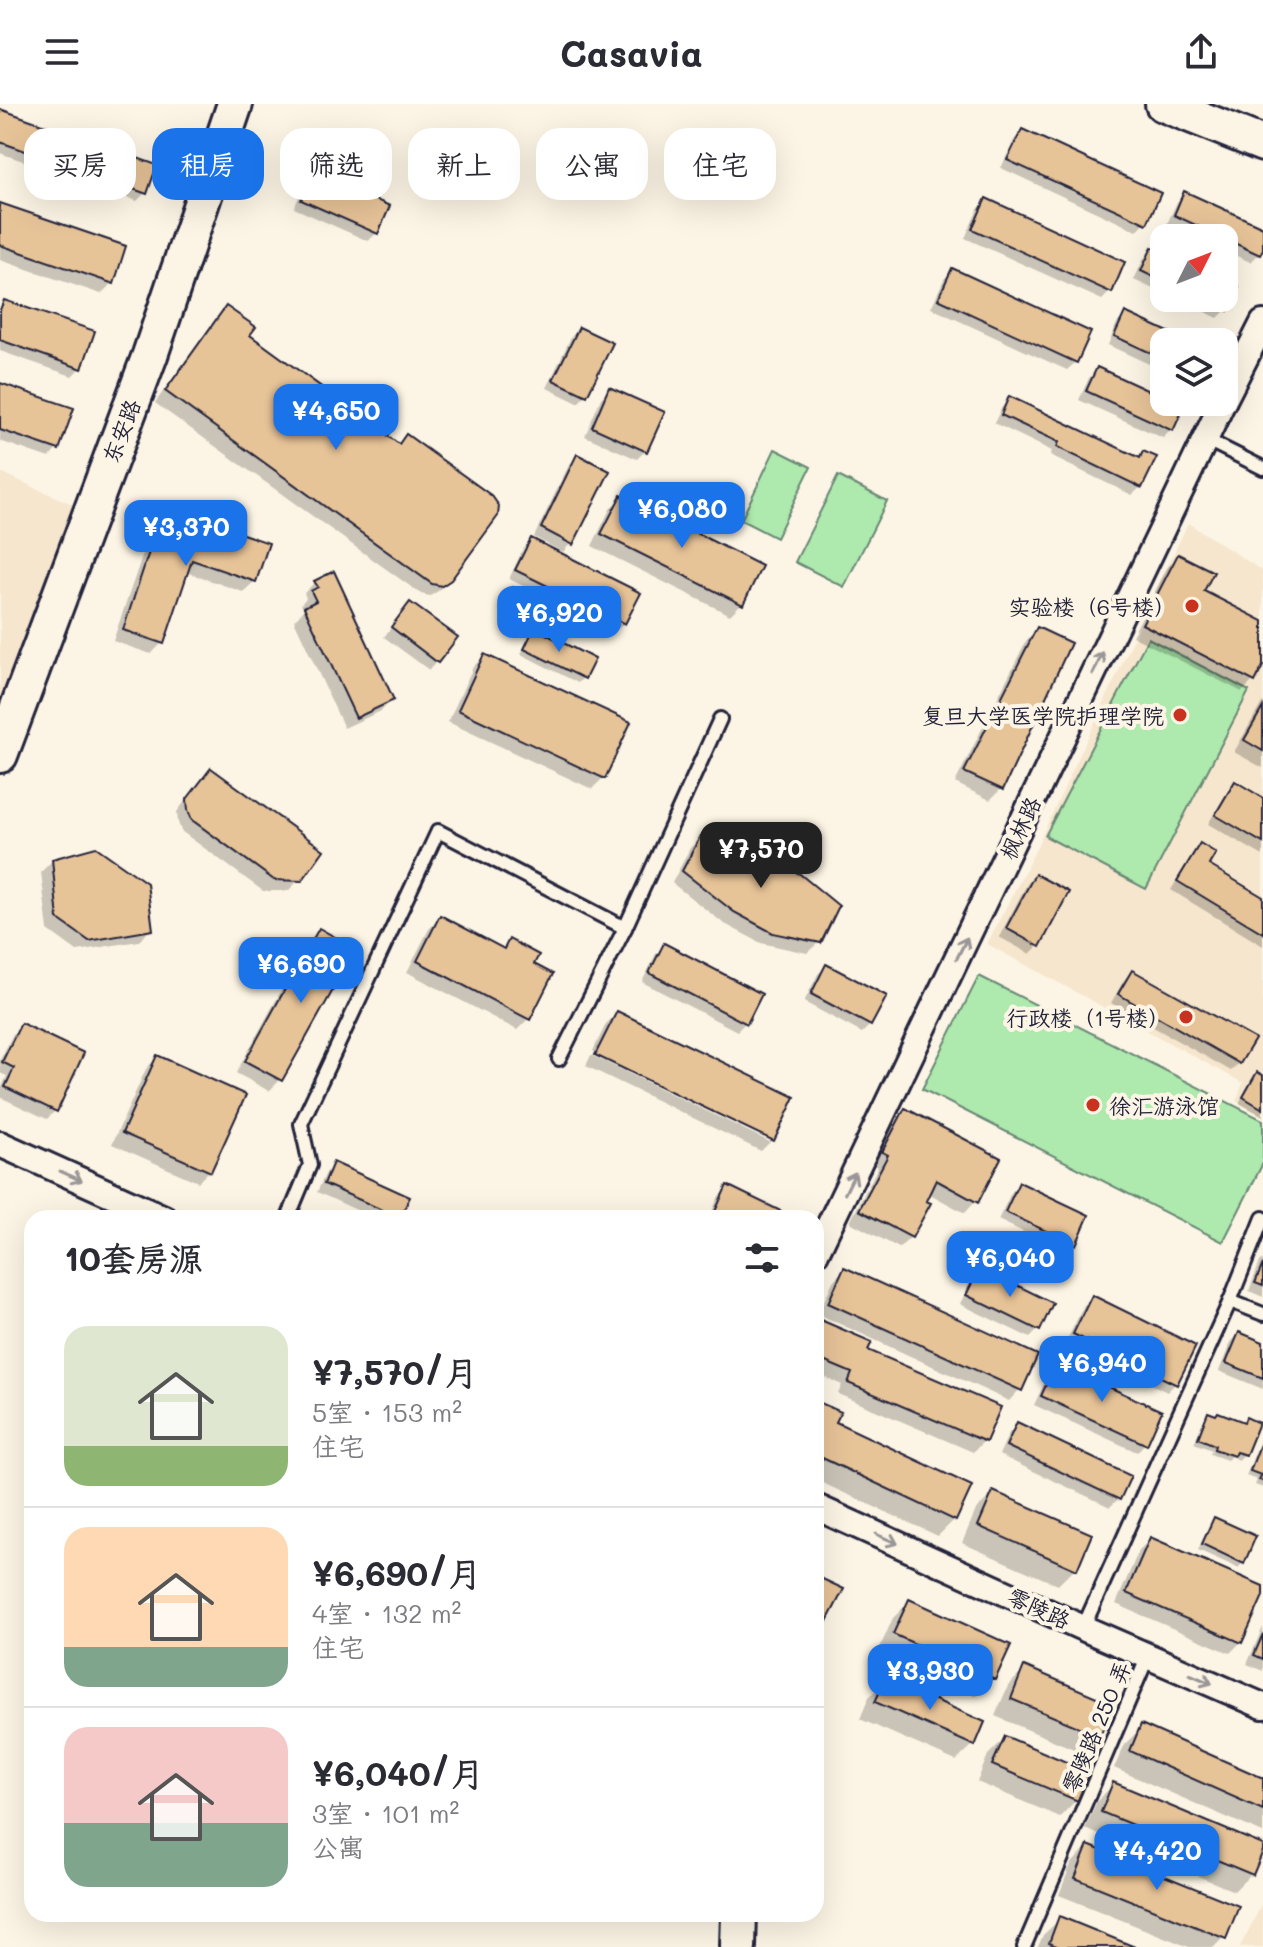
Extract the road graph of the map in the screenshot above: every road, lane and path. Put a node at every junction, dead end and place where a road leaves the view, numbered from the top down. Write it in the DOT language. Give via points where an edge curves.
graph roads {
  1 [pos="235,104"];
  2 [pos="1163,104"];
  3 [pos="1263,144"];
  4 [pos="1263,323"];
  5 [pos="1238,373"];
  6 [pos="1216,416"];
  7 [pos="1205,439"];
  8 [pos="1263,468"];
  9 [pos="720,719"];
  10 [pos="0,755"];
  11 [pos="625,928"];
  12 [pos="559,1059"];
  13 [pos="0,1144"];
  14 [pos="146,1210"];
  15 [pos="291,1210"];
  16 [pos="1263,1220"];
  17 [pos="824,1236"];
  18 [pos="1230,1301"];
  19 [pos="1263,1314"];
  20 [pos="824,1511"];
  21 [pos="1083,1628"];
  22 [pos="1148,1656"];
  23 [pos="1263,1706"];
  24 [pos="739,1922"];
  25 [pos="738,1947"];
  26 [pos="1024,1947"];
  1 -- 10 [label="street, 东安路" via="150,355"];
  2 -- 3 [label="street"];
  4 -- 5 [label="street, 枫林路"];
  6 -- 7 [label="street, 枫林路"];
  7 -- 8 [label="lane"];
  17 -- 7 [label="street, 枫林路, one-way"];
  9 -- 11 [label="lane"];
  11 -- 12 [label="lane"];
  11 -- 15 [label="lane" via="438,831 301,1124 310,1165"];
  13 -- 14 [label="street, one-way"];
  16 -- 18 [label="lane"];
  18 -- 19 [label="lane"];
  18 -- 21 [label="lane"];
  20 -- 21 [label="street, 零陵路, one-way"];
  21 -- 22 [label="street, 零陵路"];
  22 -- 23 [label="street, 零陵路, one-way"];
  22 -- 26 [label="lane, 零陵路 250 弄"];
  24 -- 25 [label="street"];
}
